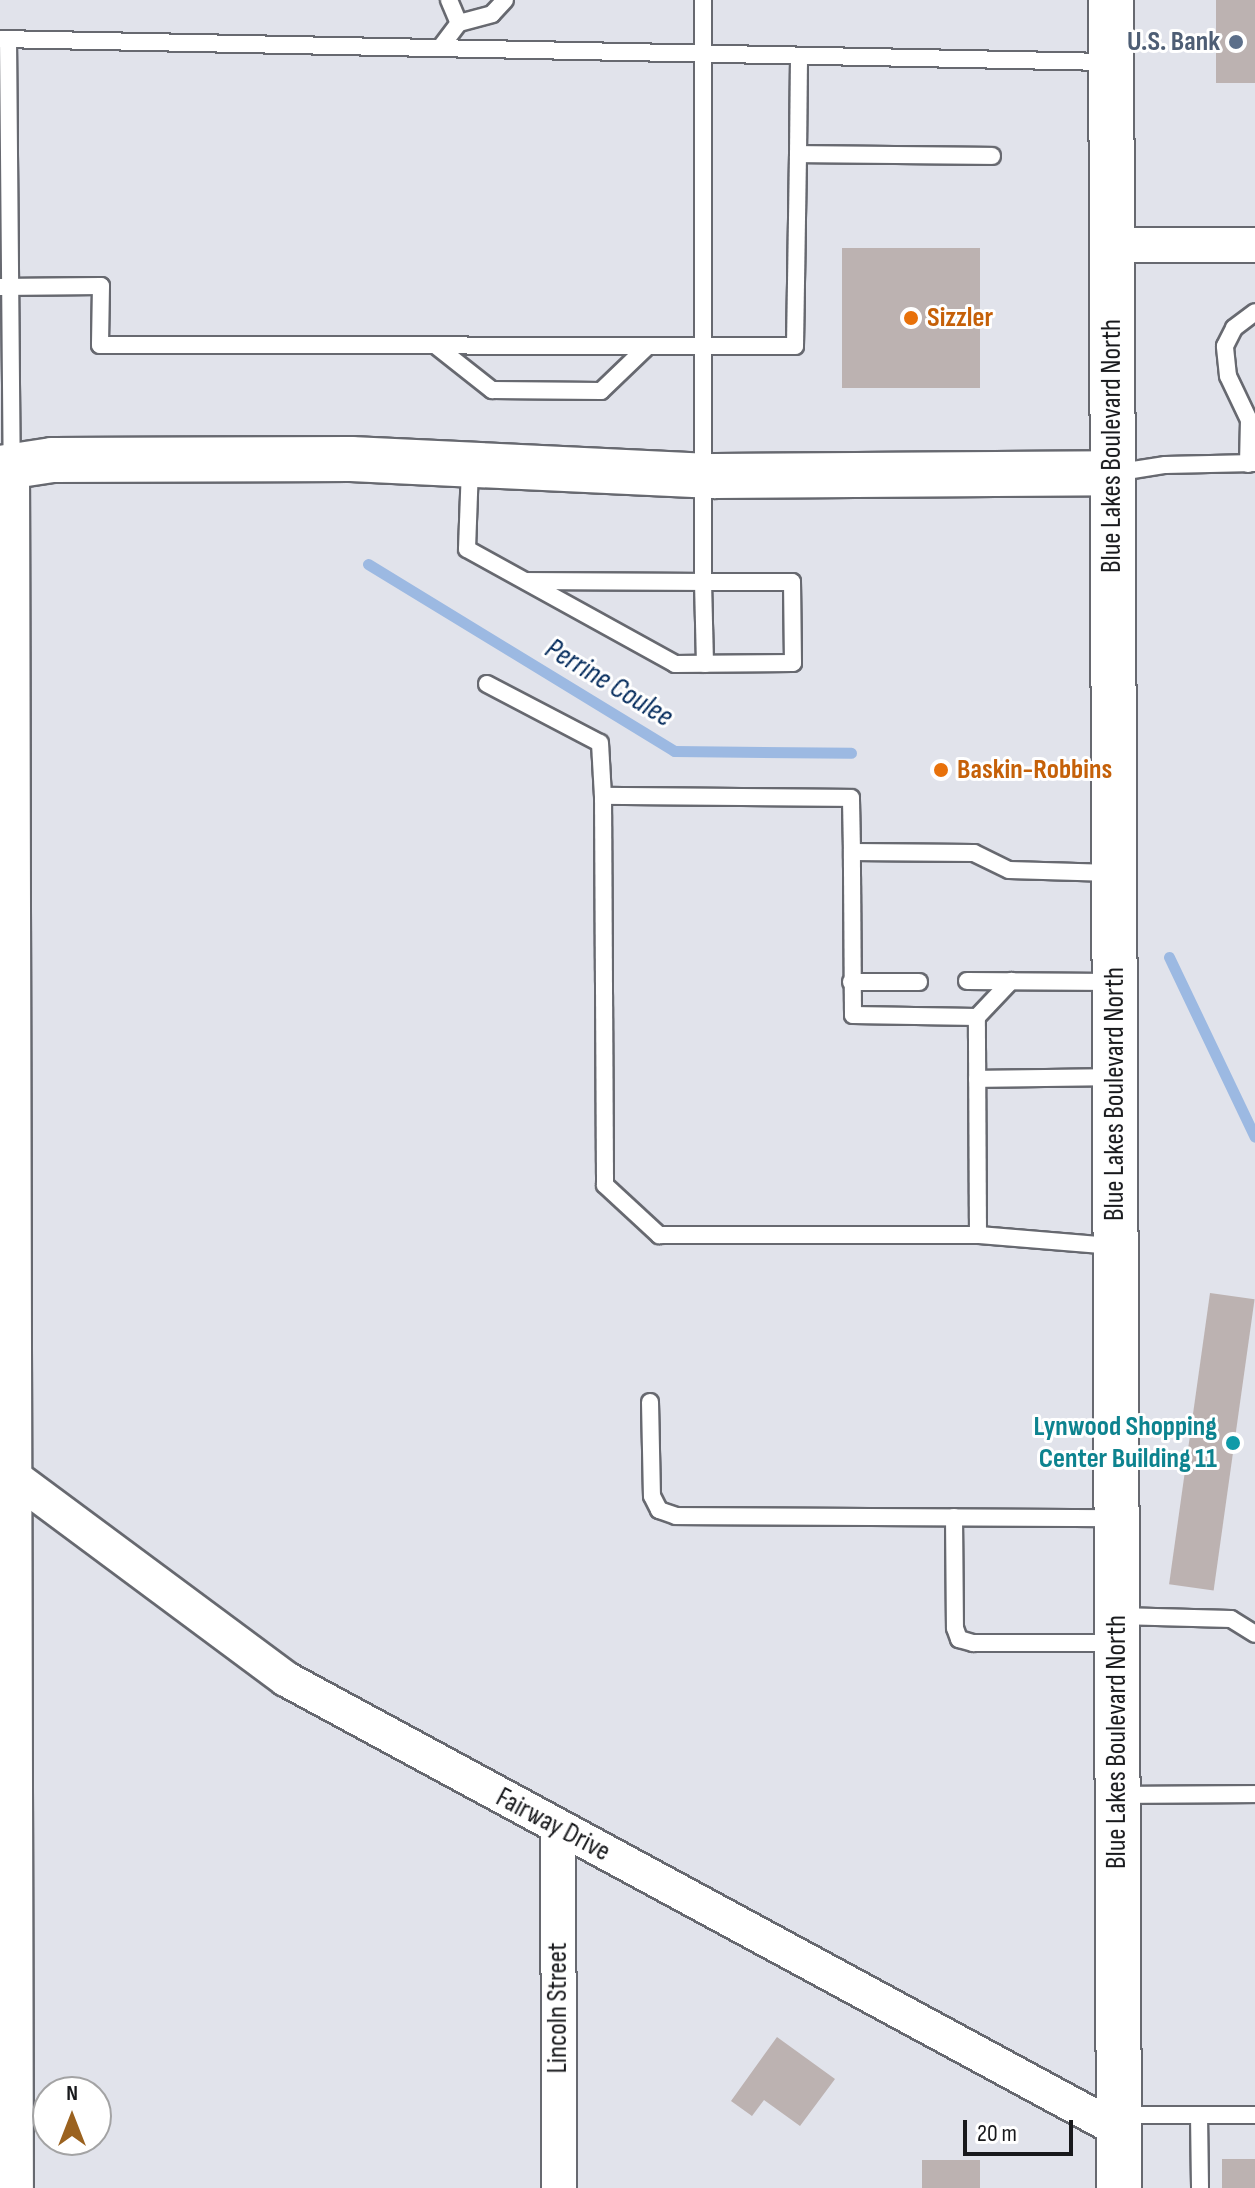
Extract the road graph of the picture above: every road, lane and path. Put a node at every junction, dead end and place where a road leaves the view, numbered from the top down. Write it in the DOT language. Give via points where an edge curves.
graph roads {
  1 [pos="449,0"];
  2 [pos="505,0"];
  3 [pos="703,0"];
  4 [pos="1111,0"];
  5 [pos="459,23"];
  6 [pos="4,39"];
  7 [pos="440,48"];
  8 [pos="704,54"];
  9 [pos="799,56"];
  10 [pos="1111,62"];
  11 [pos="798,154"];
  12 [pos="992,156"];
  13 [pos="1111,245"];
  14 [pos="1255,245"];
  15 [pos="5,287"];
  16 [pos="1255,312"];
  17 [pos="435,345"];
  18 [pos="648,346"];
  19 [pos="702,346"];
  20 [pos="470,464"];
  21 [pos="1251,464"];
  22 [pos="6,466"];
  23 [pos="1112,473"];
  24 [pos="702,475"];
  25 [pos="526,581"];
  26 [pos="703,582"];
  27 [pos="705,664"];
  28 [pos="487,684"];
  29 [pos="603,796"];
  30 [pos="7,804"];
  31 [pos="852,852"];
  32 [pos="1114,873"];
  33 [pos="967,981"];
  34 [pos="1011,981"];
  35 [pos="851,982"];
  36 [pos="919,982"];
  37 [pos="1115,982"];
  38 [pos="977,1017"];
  39 [pos="1114,1077"];
  40 [pos="977,1079"];
  41 [pos="7,1110"];
  42 [pos="978,1235"];
  43 [pos="1115,1246"];
  44 [pos="650,1402"];
  45 [pos="14,1477"];
  46 [pos="954,1517"];
  47 [pos="1116,1518"];
  48 [pos="1117,1630"];
  49 [pos="1255,1634"];
  50 [pos="1255,1794"];
  51 [pos="1118,1795"];
  52 [pos="558,1827"];
  53 [pos="1199,2115"];
  54 [pos="1255,2115"];
  55 [pos="1119,2123"];
  56 [pos="16,2188"];
  57 [pos="559,2188"];
  58 [pos="1119,2188"];
  59 [pos="1200,2188"];
  1 -- 5 [label="lane"];
  2 -- 5 [label="lane" via="492,14"];
  3 -- 8 [label="lane"];
  4 -- 10 [label="main road, Blue Lakes Boulevard North"];
  5 -- 7 [label="lane"];
  6 -- 7 [label="lane"];
  6 -- 15 [label="lane"];
  7 -- 8 [label="lane"];
  8 -- 9 [label="lane"];
  8 -- 19 [label="lane"];
  9 -- 10 [label="lane"];
  9 -- 11 [label="lane"];
  10 -- 13 [label="main road, Blue Lakes Boulevard North"];
  11 -- 12 [label="lane"];
  11 -- 19 [label="lane" via="795,346"];
  13 -- 14 [label="street"];
  13 -- 23 [label="main road, Blue Lakes Boulevard North"];
  15 -- 17 [label="lane" via="101,286 100,345"];
  15 -- 22 [label="lane"];
  16 -- 21 [label="lane" via="1234,328 1225,346 1228,376 1249,420"];
  17 -- 18 [label="lane"];
  17 -- 18 [label="lane" via="492,390 601,391"];
  18 -- 19 [label="lane"];
  19 -- 24 [label="lane"];
  20 -- 22 [label="main road" via="52,460"];
  20 -- 24 [label="main road"];
  20 -- 25 [label="lane" via="467,549"];
  21 -- 23 [label="lane" via="1165,465"];
  22 -- 30 [label="street"];
  23 -- 24 [label="main road"];
  23 -- 32 [label="main road, Blue Lakes Boulevard North"];
  24 -- 26 [label="lane"];
  25 -- 26 [label="lane"];
  25 -- 27 [label="lane" via="675,664"];
  26 -- 27 [label="lane"];
  26 -- 27 [label="lane" via="792,582 793,663"];
  28 -- 29 [label="lane" via="600,743"];
  29 -- 31 [label="lane" via="851,798"];
  29 -- 42 [label="lane" via="605,1185 659,1235"];
  30 -- 41 [label="street"];
  31 -- 32 [label="lane" via="974,853 1009,870"];
  31 -- 35 [label="lane"];
  32 -- 37 [label="main road, Blue Lakes Boulevard North"];
  33 -- 34 [label="lane"];
  34 -- 37 [label="lane"];
  34 -- 38 [label="lane"];
  35 -- 36 [label="lane"];
  35 -- 38 [label="lane" via="853,1015"];
  37 -- 39 [label="main road, Blue Lakes Boulevard North"];
  38 -- 40 [label="lane"];
  39 -- 40 [label="lane"];
  39 -- 43 [label="main road, Blue Lakes Boulevard North"];
  40 -- 42 [label="lane"];
  41 -- 45 [label="street"];
  42 -- 43 [label="lane"];
  43 -- 47 [label="main road, Blue Lakes Boulevard North"];
  44 -- 46 [label="lane" via="652,1496 659,1510 676,1516"];
  45 -- 52 [label="street, Fairway Drive" via="286,1679"];
  45 -- 56 [label="street"];
  46 -- 47 [label="lane"];
  46 -- 48 [label="lane" via="959,1639 973,1643"];
  47 -- 48 [label="main road, Blue Lakes Boulevard North"];
  48 -- 49 [label="lane" via="1231,1619"];
  48 -- 51 [label="main road, Blue Lakes Boulevard North"];
  50 -- 51 [label="lane"];
  51 -- 55 [label="main road, Blue Lakes Boulevard North"];
  52 -- 55 [label="street, Fairway Drive"];
  52 -- 57 [label="street, Lincoln Street"];
  53 -- 54 [label="lane"];
  53 -- 55 [label="lane"];
  53 -- 59 [label="lane"];
  55 -- 58 [label="main road, Blue Lakes Boulevard North"];
}
